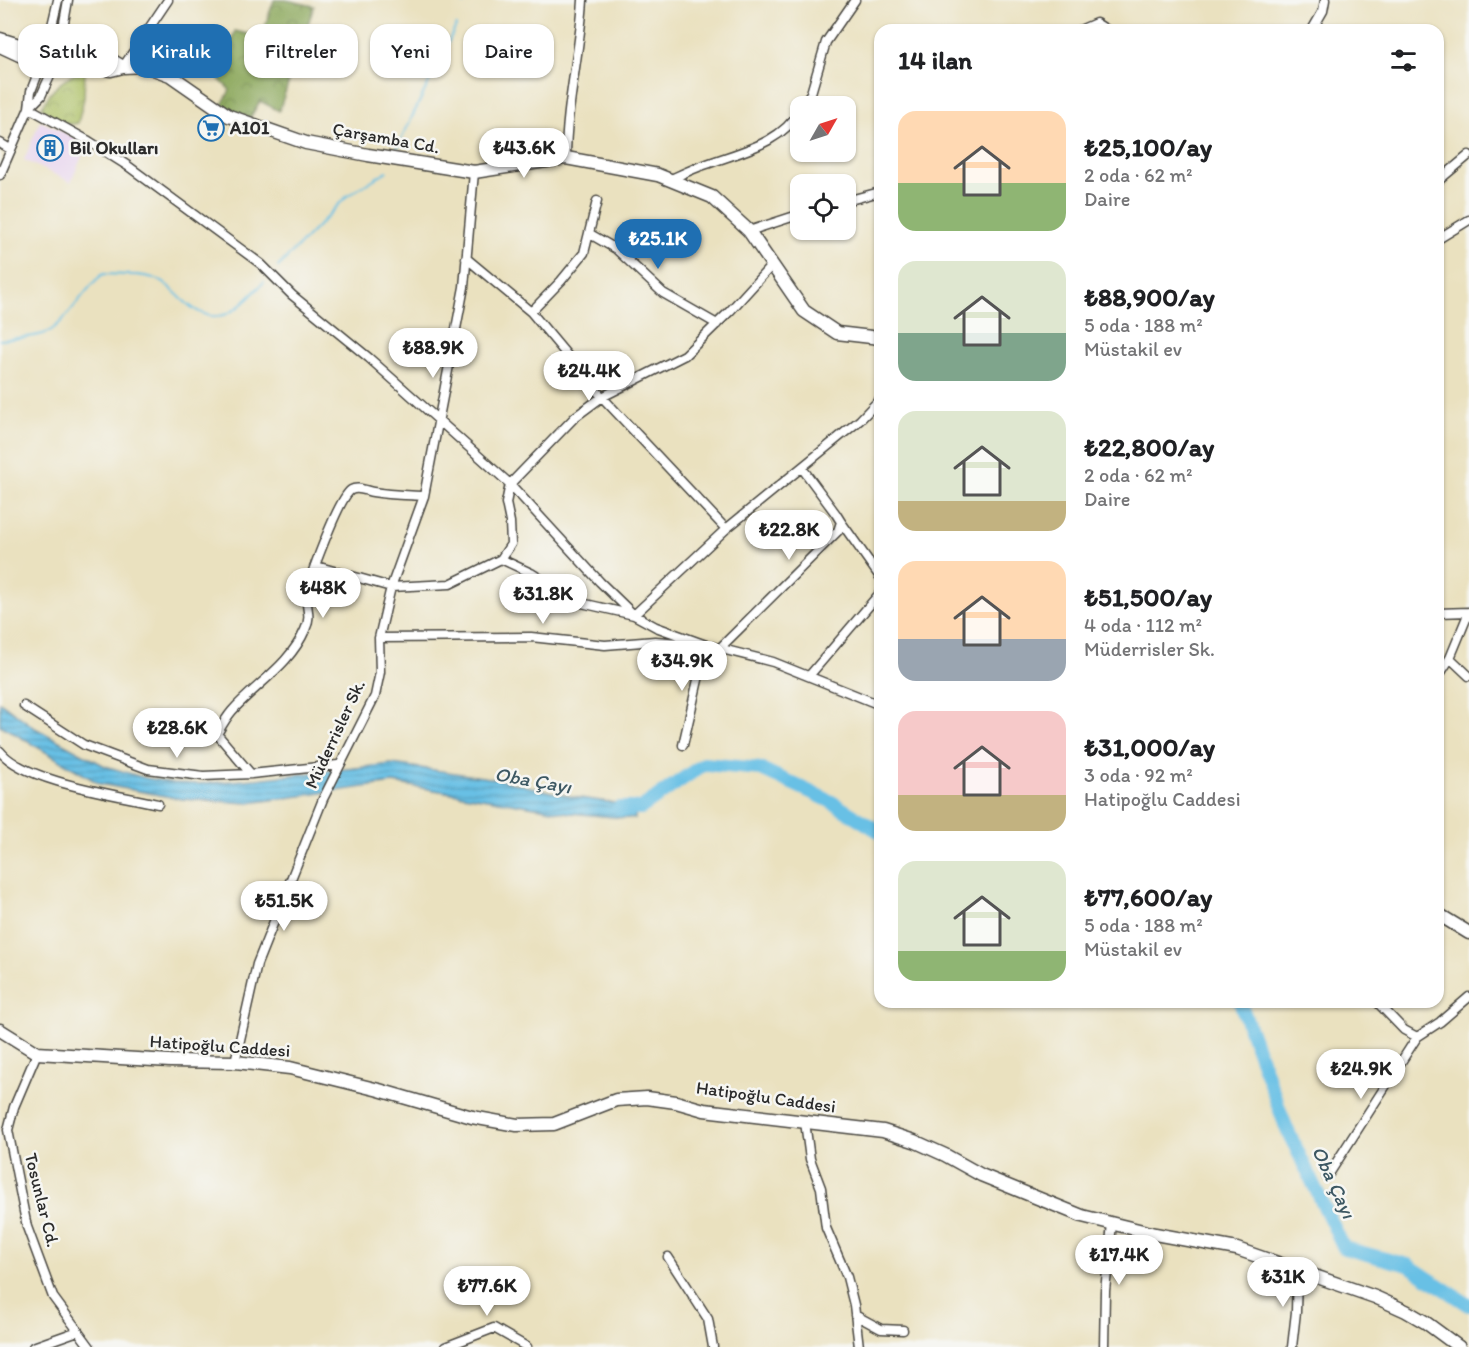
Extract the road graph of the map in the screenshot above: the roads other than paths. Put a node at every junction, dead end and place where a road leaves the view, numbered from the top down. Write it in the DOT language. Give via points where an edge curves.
graph roads {
  1 [pos="58,0"];
  2 [pos="68,0"];
  3 [pos="168,0"];
  4 [pos="583,0"];
  5 [pos="855,0"];
  6 [pos="1324,0"];
  7 [pos="55,24"];
  8 [pos="60,24"];
  9 [pos="1315,24"];
  10 [pos="0,39"];
  11 [pos="18,45"];
  12 [pos="0,46"];
  13 [pos="18,54"];
  14 [pos="123,67"];
  15 [pos="118,68"];
  16 [pos="38,78"];
  17 [pos="808,96"];
  18 [pos="29,108"];
  19 [pos="790,123"];
  20 [pos="0,143"];
  21 [pos="10,149"];
  22 [pos="1469,155"];
  23 [pos="566,158"];
  24 [pos="474,172"];
  25 [pos="0,175"];
  26 [pos="1444,176"];
  27 [pos="668,180"];
  28 [pos="874,194"];
  29 [pos="856,198"];
  30 [pos="597,201"];
  31 [pos="790,218"];
  32 [pos="1469,220"];
  33 [pos="749,231"];
  34 [pos="590,234"];
  35 [pos="1444,235"];
  36 [pos="466,258"];
  37 [pos="772,265"];
  38 [pos="531,312"];
  39 [pos="717,324"];
  40 [pos="874,337"];
  41 [pos="602,398"];
  42 [pos="874,405"];
  43 [pos="438,420"];
  44 [pos="802,468"];
  45 [pos="510,484"];
  46 [pos="424,496"];
  47 [pos="840,522"];
  48 [pos="726,530"];
  49 [pos="501,559"];
  50 [pos="316,566"];
  51 [pos="874,569"];
  52 [pos="391,587"];
  53 [pos="874,600"];
  54 [pos="1469,612"];
  55 [pos="1444,613"];
  56 [pos="634,615"];
  57 [pos="379,638"];
  58 [pos="706,645"];
  59 [pos="719,648"];
  60 [pos="1450,658"];
  61 [pos="1444,668"];
  62 [pos="809,676"];
  63 [pos="1469,676"];
  64 [pos="874,703"];
  65 [pos="24,706"];
  66 [pos="683,745"];
  67 [pos="0,751"];
  68 [pos="338,765"];
  69 [pos="251,774"];
  70 [pos="158,804"];
  71 [pos="1444,918"];
  72 [pos="1469,933"];
  73 [pos="1469,997"];
  74 [pos="1383,1008"];
  75 [pos="0,1030"];
  76 [pos="1417,1037"];
  77 [pos="37,1053"];
  78 [pos="235,1062"];
  79 [pos="805,1122"];
  80 [pos="1327,1177"];
  81 [pos="1112,1224"];
  82 [pos="668,1257"];
  83 [pos="1297,1271"];
  84 [pos="855,1316"];
  85 [pos="903,1330"];
  86 [pos="78,1331"];
  87 [pos="33,1347"];
  88 [pos="90,1347"];
  89 [pos="445,1347"];
  90 [pos="527,1347"];
  91 [pos="712,1347"];
  92 [pos="859,1347"];
  93 [pos="1104,1347"];
  94 [pos="1292,1347"];
  95 [pos="1459,1347"];
  1 -- 7 [label="street"];
  2 -- 8 [label="street"];
  3 -- 14 [label="street"];
  4 -- 23 [label="street" via="566,128"];
  5 -- 17 [label="street" via="826,42"];
  6 -- 9 [label="street"];
  10 -- 11 [label="street, Çarşamba Cd."];
  12 -- 13 [label="street, Çarşamba Cd."];
  14 -- 15 [label="street, Çarşamba Cd."];
  14 -- 24 [label="street, Çarşamba Cd." via="145,66 170,75 229,116 306,142"];
  16 -- 18 [label="street" via="31,91"];
  18 -- 21 [label="street"];
  18 -- 43 [label="street" via="128,166 261,264"];
  19 -- 27 [label="street" via="776,136 750,150"];
  20 -- 21 [label="street"];
  21 -- 25 [label="street"];
  22 -- 26 [label="street"];
  23 -- 24 [label="street, Çarşamba Cd."];
  23 -- 27 [label="street, Çarşamba Cd."];
  24 -- 36 [label="street, Müderrisler Sk."];
  27 -- 33 [label="street, Çarşamba Cd." via="712,197"];
  28 -- 29 [label="street"];
  30 -- 34 [label="street"];
  31 -- 33 [label="street"];
  32 -- 35 [label="street"];
  33 -- 37 [label="street, Çarşamba Cd."];
  34 -- 38 [label="street" via="584,253"];
  34 -- 39 [label="street" via="616,249 663,293"];
  36 -- 38 [label="street"];
  36 -- 43 [label="street, Müderrisler Sk."];
  37 -- 39 [label="street"];
  37 -- 40 [label="street, Çarşamba Cd." via="804,311 837,333"];
  38 -- 41 [label="street"];
  39 -- 41 [label="street" via="685,355"];
  41 -- 45 [label="street" via="575,417"];
  41 -- 48 [label="street"];
  42 -- 44 [label="street"];
  43 -- 45 [label="street"];
  43 -- 46 [label="street, Müderrisler Sk."];
  44 -- 47 [label="street"];
  44 -- 48 [label="street"];
  45 -- 49 [label="street" via="506,503 511,544"];
  45 -- 56 [label="street"];
  46 -- 50 [label="street" via="351,490"];
  46 -- 52 [label="street, Müderrisler Sk."];
  47 -- 51 [label="street"];
  47 -- 59 [label="street" via="838,531"];
  48 -- 56 [label="street"];
  49 -- 52 [label="street" via="450,584"];
  49 -- 56 [label="street" via="577,602"];
  50 -- 52 [label="street"];
  50 -- 69 [label="street" via="307,590 310,614 305,631 282,665 231,712 217,734"];
  52 -- 57 [label="street, Müderrisler Sk."];
  53 -- 62 [label="street"];
  54 -- 55 [label="street"];
  54 -- 60 [label="street"];
  56 -- 58 [label="street"];
  57 -- 58 [label="street" via="531,638 605,645 654,641"];
  57 -- 68 [label="street, Müderrisler Sk." via="380,672 375,696"];
  58 -- 59 [label="street"];
  58 -- 66 [label="street"];
  59 -- 62 [label="street"];
  60 -- 61 [label="street"];
  60 -- 63 [label="street"];
  62 -- 64 [label="street"];
  65 -- 69 [label="street" via="84,745 148,769 203,776"];
  67 -- 70 [label="street" via="28,771"];
  68 -- 69 [label="street"];
  68 -- 78 [label="street, Müderrisler Sk." via="257,964"];
  71 -- 72 [label="street"];
  73 -- 76 [label="street"];
  74 -- 76 [label="street" via="1404,1030"];
  75 -- 77 [label="street"];
  76 -- 80 [label="street"];
  77 -- 78 [label="street, Hatipoğlu Caddesi"];
  77 -- 86 [label="street, Tosunlar Cd." via="8,1130 27,1227 53,1297"];
  78 -- 79 [label="street, Hatipoğlu Caddesi" via="290,1068 472,1118 517,1125 554,1124 616,1100 647,1098 704,1110"];
  79 -- 81 [label="street, Hatipoğlu Caddesi" via="883,1131 945,1155 1037,1199"];
  79 -- 84 [label="street" via="826,1228 847,1277"];
  81 -- 83 [label="street, Hatipoğlu Caddesi" via="1237,1249"];
  81 -- 93 [label="street"];
  82 -- 91 [label="street" via="708,1319"];
  83 -- 94 [label="street"];
  83 -- 95 [label="street, Hatipoğlu Caddesi" via="1406,1311"];
  84 -- 85 [label="street" via="880,1329"];
  84 -- 92 [label="street"];
  86 -- 87 [label="street"];
  86 -- 88 [label="street, Tosunlar Cd."];
  89 -- 90 [label="street" via="494,1328"];
}
